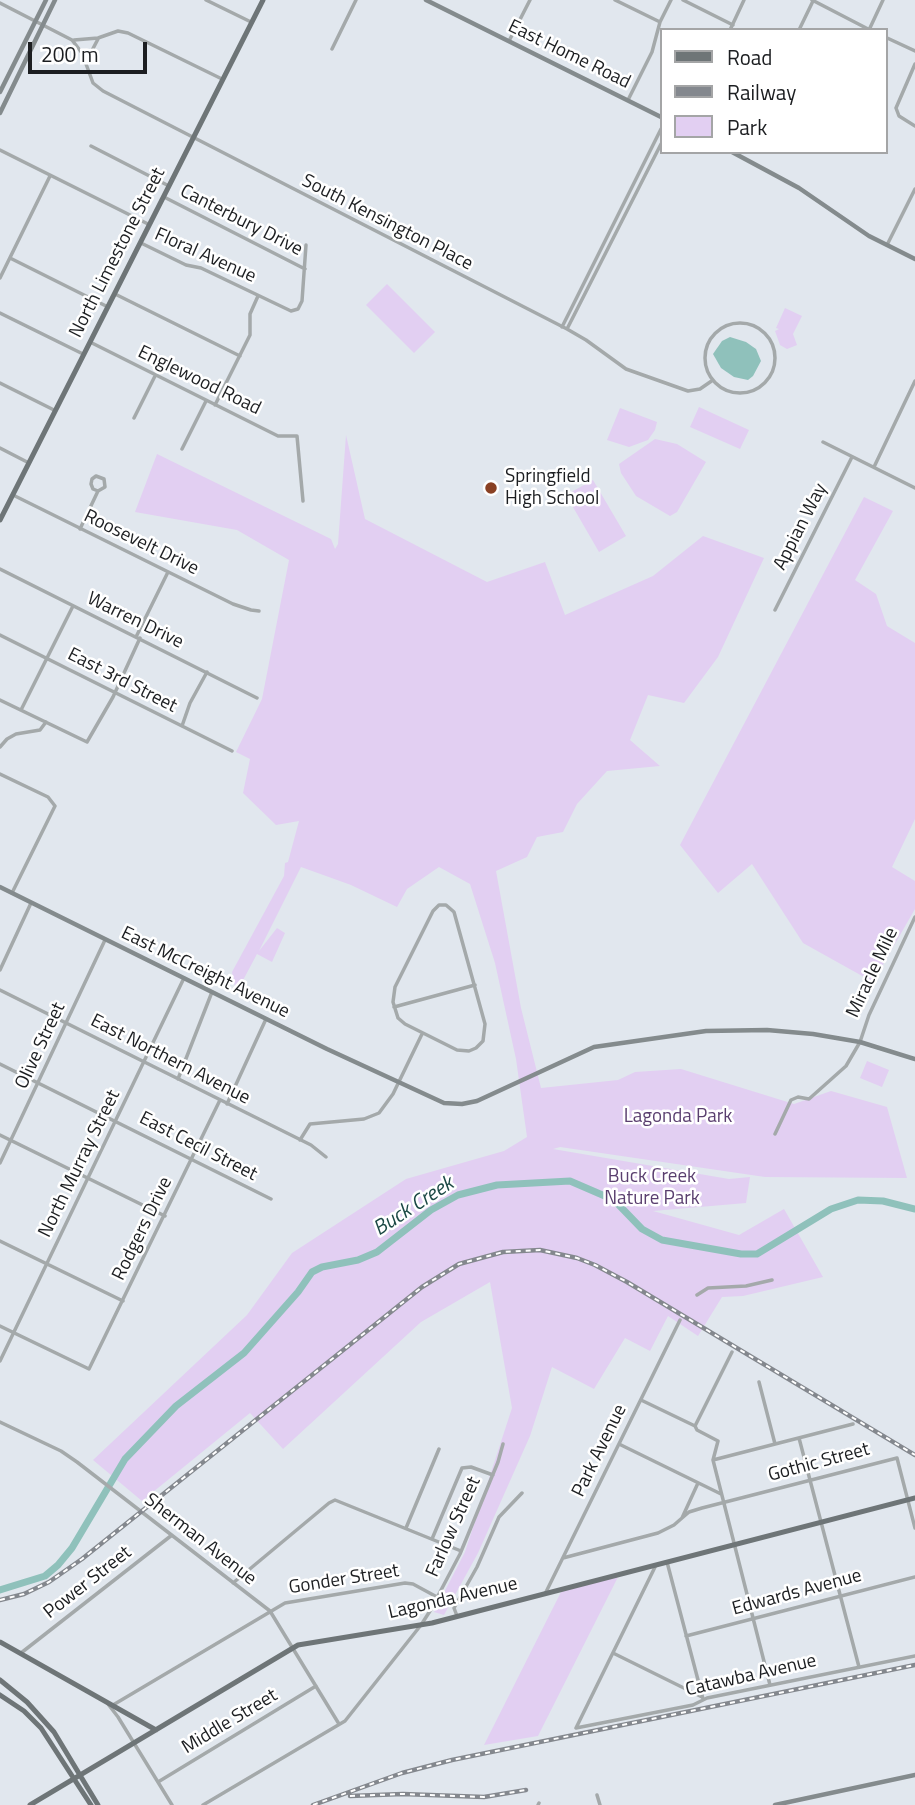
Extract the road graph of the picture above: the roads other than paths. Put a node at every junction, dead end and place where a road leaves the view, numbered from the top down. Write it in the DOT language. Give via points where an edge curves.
graph roads {
  1 [pos="46,0"];
  2 [pos="55,0"];
  3 [pos="206,0"];
  4 [pos="263,0"];
  5 [pos="356,0"];
  6 [pos="426,0"];
  7 [pos="530,0"];
  8 [pos="615,0"];
  9 [pos="671,0"];
  10 [pos="683,0"];
  11 [pos="744,0"];
  12 [pos="813,0"];
  13 [pos="883,0"];
  14 [pos="0,3"];
  15 [pos="35,22"];
  16 [pos="251,22"];
  17 [pos="660,22"];
  18 [pos="733,24"];
  19 [pos="43,25"];
  20 [pos="731,28"];
  21 [pos="800,28"];
  22 [pos="865,28"];
  23 [pos="870,28"];
  24 [pos="98,38"];
  25 [pos="887,38"];
  26 [pos="72,40"];
  27 [pos="509,41"];
  28 [pos="332,49"];
  29 [pos="915,51"];
  30 [pos="86,62"];
  31 [pos="915,64"];
  32 [pos="223,79"];
  33 [pos="0,91"];
  34 [pos="9,94"];
  35 [pos="628,100"];
  36 [pos="0,113"];
  37 [pos="660,116"];
  38 [pos="915,126"];
  39 [pos="660,131"];
  40 [pos="194,137"];
  41 [pos="90,146"];
  42 [pos="660,146"];
  43 [pos="0,150"];
  44 [pos="739,154"];
  45 [pos="51,176"];
  46 [pos="169,186"];
  47 [pos="915,189"];
  48 [pos="164,197"];
  49 [pos="149,225"];
  50 [pos="141,243"];
  51 [pos="306,245"];
  52 [pos="887,245"];
  53 [pos="10,258"];
  54 [pos="915,259"];
  55 [pos="304,269"];
  56 [pos="0,278"];
  57 [pos="115,294"];
  58 [pos="258,296"];
  59 [pos="108,307"];
  60 [pos="0,313"];
  61 [pos="562,327"];
  62 [pos="567,329"];
  63 [pos="90,342"];
  64 [pos="84,355"];
  65 [pos="240,356"];
  66 [pos="156,375"];
  67 [pos="713,380"];
  68 [pos="915,381"];
  69 [pos="0,383"];
  70 [pos="207,401"];
  71 [pos="215,405"];
  72 [pos="55,411"];
  73 [pos="134,418"];
  74 [pos="823,442"];
  75 [pos="0,448"];
  76 [pos="182,449"];
  77 [pos="852,457"];
  78 [pos="29,463"];
  79 [pos="874,467"];
  80 [pos="915,488"];
  81 [pos="98,491"];
  82 [pos="13,495"];
  83 [pos="303,501"];
  84 [pos="0,519"];
  85 [pos="80,529"];
  86 [pos="0,569"];
  87 [pos="168,572"];
  88 [pos="73,606"];
  89 [pos="775,610"];
  90 [pos="259,611"];
  91 [pos="0,635"];
  92 [pos="138,637"];
  93 [pos="46,658"];
  94 [pos="207,672"];
  95 [pos="115,693"];
  96 [pos="257,698"];
  97 [pos="0,700"];
  98 [pos="21,710"];
  99 [pos="46,722"];
  100 [pos="182,726"];
  101 [pos="0,747"];
  102 [pos="232,751"];
  103 [pos="0,774"];
  104 [pos="0,887"];
  105 [pos="12,893"];
  106 [pos="31,903"];
  107 [pos="915,917"];
  108 [pos="106,940"];
  109 [pos="0,970"];
  110 [pos="184,978"];
  111 [pos="475,985"];
  112 [pos="0,990"];
  113 [pos="212,992"];
  114 [pos="394,1007"];
  115 [pos="266,1019"];
  116 [pos="66,1024"];
  117 [pos="422,1034"];
  118 [pos="860,1042"];
  119 [pos="915,1059"];
  120 [pos="144,1062"];
  121 [pos="0,1064"];
  122 [pos="178,1079"];
  123 [pos="398,1082"];
  124 [pos="38,1083"];
  125 [pos="220,1100"];
  126 [pos="227,1104"];
  127 [pos="116,1122"];
  128 [pos="775,1134"];
  129 [pos="0,1135"];
  130 [pos="11,1140"];
  131 [pos="300,1140"];
  132 [pos="326,1157"];
  133 [pos="192,1160"];
  134 [pos="0,1163"];
  135 [pos="89,1178"];
  136 [pos="271,1199"];
  137 [pos="165,1216"];
  138 [pos="0,1241"];
  139 [pos="47,1264"];
  140 [pos="772,1280"];
  141 [pos="697,1295"];
  142 [pos="123,1301"];
  143 [pos="680,1320"];
  144 [pos="0,1326"];
  145 [pos="14,1333"];
  146 [pos="732,1352"];
  147 [pos="0,1361"];
  148 [pos="759,1382"];
  149 [pos="641,1400"];
  150 [pos="0,1422"];
  151 [pos="853,1424"];
  152 [pos="695,1426"];
  153 [pos="799,1438"];
  154 [pos="503,1444"];
  155 [pos="619,1444"];
  156 [pos="775,1444"];
  157 [pos="439,1449"];
  158 [pos="713,1460"];
  159 [pos="493,1475"];
  160 [pos="810,1479"];
  161 [pos="698,1483"];
  162 [pos="522,1493"];
  163 [pos="722,1494"];
  164 [pos="915,1498"];
  165 [pos="908,1500"];
  166 [pos="724,1502"];
  167 [pos="682,1518"];
  168 [pos="821,1522"];
  169 [pos="406,1528"];
  170 [pos="915,1528"];
  171 [pos="172,1535"];
  172 [pos="432,1539"];
  173 [pos="734,1545"];
  174 [pos="461,1552"];
  175 [pos="562,1559"];
  176 [pos="667,1562"];
  177 [pos="656,1565"];
  178 [pos="915,1577"];
  179 [pos="233,1583"];
  180 [pos="545,1594"];
  181 [pos="840,1596"];
  182 [pos="437,1597"];
  183 [pos="270,1611"];
  184 [pos="457,1616"];
  185 [pos="753,1619"];
  186 [pos="422,1625"];
  187 [pos="686,1636"];
  188 [pos="0,1642"];
  189 [pos="293,1648"];
  190 [pos="21,1653"];
  191 [pos="613,1653"];
  192 [pos="915,1656"];
  193 [pos="859,1667"];
  194 [pos="0,1680"];
  195 [pos="770,1685"];
  196 [pos="316,1686"];
  197 [pos="0,1695"];
  198 [pos="101,1698"];
  199 [pos="703,1698"];
  200 [pos="113,1705"];
  201 [pos="340,1725"];
  202 [pos="156,1730"];
  203 [pos="135,1743"];
  204 [pos="69,1762"];
  205 [pos="915,1775"];
  206 [pos="158,1782"];
  207 [pos="87,1792"];
  208 [pos="597,1795"];
  209 [pos="30,1805"];
  210 [pos="91,1805"];
  211 [pos="98,1805"];
  212 [pos="172,1805"];
  213 [pos="203,1805"];
  214 [pos="600,1805"];
  215 [pos="779,1805"];
  1 -- 15 [label="street"];
  2 -- 19 [label="street"];
  3 -- 16 [label="street"];
  4 -- 16 [label="main road, North Limestone Street"];
  5 -- 28 [label="street"];
  6 -- 27 [label="street, East Home Road"];
  7 -- 27 [label="street"];
  8 -- 17 [label="street"];
  9 -- 17 [label="street"];
  10 -- 18 [label="street"];
  11 -- 18 [label="street"];
  12 -- 21 [label="street"];
  12 -- 22 [label="street"];
  13 -- 23 [label="street"];
  14 -- 15 [label="street"];
  15 -- 19 [label="street"];
  15 -- 33 [label="street"];
  16 -- 32 [label="main road, North Limestone Street"];
  17 -- 35 [label="street" via="652,52"];
  18 -- 20 [label="street"];
  19 -- 26 [label="street"];
  19 -- 34 [label="street"];
  24 -- 26 [label="street"];
  24 -- 30 [label="street"];
  24 -- 32 [label="street" via="128,33"];
  25 -- 29 [label="street"];
  26 -- 30 [label="street, South Kensington Place"];
  27 -- 35 [label="street, East Home Road"];
  30 -- 40 [label="street, South Kensington Place" via="93,83 103,91"];
  31 -- 38 [label="street" via="896,105 902,119"];
  32 -- 40 [label="main road, North Limestone Street"];
  33 -- 34 [label="street"];
  34 -- 36 [label="street"];
  35 -- 37 [label="street, East Home Road"];
  39 -- 61 [label="street"];
  40 -- 46 [label="main road, North Limestone Street"];
  40 -- 61 [label="street, South Kensington Place"];
  41 -- 46 [label="street"];
  42 -- 62 [label="street"];
  43 -- 45 [label="street, Floral Avenue"];
  44 -- 52 [label="street"];
  45 -- 49 [label="street, Floral Avenue"];
  45 -- 53 [label="street"];
  46 -- 48 [label="main road, North Limestone Street"];
  47 -- 52 [label="street"];
  48 -- 49 [label="main road, North Limestone Street"];
  48 -- 55 [label="street, Canterbury Drive"];
  49 -- 50 [label="main road, North Limestone Street"];
  50 -- 57 [label="main road, North Limestone Street"];
  50 -- 58 [label="street, Floral Avenue"];
  51 -- 55 [label="street"];
  52 -- 54 [label="street"];
  53 -- 56 [label="street"];
  53 -- 59 [label="street"];
  55 -- 58 [label="street, Floral Avenue" via="302,301 295,311"];
  57 -- 59 [label="main road, North Limestone Street"];
  57 -- 65 [label="street"];
  58 -- 65 [label="street" via="250,314 250,335"];
  59 -- 63 [label="main road, North Limestone Street"];
  60 -- 64 [label="street"];
  61 -- 62 [label="street, South Kensington Place"];
  62 -- 67 [label="street, South Kensington Place" via="632,372 688,391"];
  63 -- 64 [label="main road, North Limestone Street"];
  63 -- 66 [label="street, Englewood Road"];
  64 -- 72 [label="main road, North Limestone Street"];
  65 -- 71 [label="street"];
  66 -- 70 [label="street, Englewood Road"];
  66 -- 73 [label="street"];
  67 -- 67 [label="street" via="734,393 746,393 767,380 775,357 766,335 744,324 721,328 706,347 706,365"];
  68 -- 79 [label="street"];
  69 -- 72 [label="street"];
  70 -- 71 [label="street, Englewood Road"];
  70 -- 76 [label="street"];
  71 -- 83 [label="street, Englewood Road" via="278,436 297,436"];
  72 -- 78 [label="main road, North Limestone Street"];
  74 -- 77 [label="street"];
  75 -- 78 [label="street"];
  77 -- 79 [label="street"];
  77 -- 89 [label="street, Appian Way"];
  78 -- 82 [label="main road, North Limestone Street"];
  79 -- 80 [label="street"];
  81 -- 81 [label="street" via="105,484 96,476 91,484"];
  81 -- 85 [label="street"];
  82 -- 84 [label="main road, North Limestone Street"];
  82 -- 85 [label="street, Roosevelt Drive"];
  85 -- 87 [label="street, Roosevelt Drive"];
  86 -- 88 [label="street, Warren Drive"];
  87 -- 90 [label="street, Roosevelt Drive" via="233,604"];
  87 -- 92 [label="street"];
  88 -- 92 [label="street, Warren Drive"];
  88 -- 93 [label="street"];
  91 -- 93 [label="street, East 3rd Street"];
  92 -- 94 [label="street, Warren Drive"];
  92 -- 95 [label="street"];
  93 -- 95 [label="street, East 3rd Street"];
  93 -- 98 [label="street"];
  94 -- 96 [label="street, Warren Drive"];
  94 -- 100 [label="street"];
  95 -- 99 [label="street" via="87,742"];
  95 -- 100 [label="street, East 3rd Street"];
  97 -- 98 [label="street"];
  98 -- 99 [label="street"];
  99 -- 101 [label="street" via="40,730 16,734"];
  100 -- 102 [label="street, East 3rd Street"];
  103 -- 105 [label="street" via="48,797 55,806"];
  104 -- 105 [label="street, East McCreight Avenue"];
  105 -- 106 [label="street, East McCreight Avenue"];
  106 -- 108 [label="street, East McCreight Avenue"];
  106 -- 109 [label="street"];
  107 -- 118 [label="street, Miracle Mile"];
  108 -- 110 [label="street, East McCreight Avenue"];
  108 -- 116 [label="street, Olive Street"];
  110 -- 113 [label="street, East McCreight Avenue"];
  110 -- 120 [label="street, North Murray Street"];
  111 -- 114 [label="street"];
  111 -- 114 [label="street" via="454,912 443,905 433,911 395,987"];
  111 -- 117 [label="street" via="485,1024 480,1044 457,1051"];
  112 -- 116 [label="street, East Northern Avenue"];
  113 -- 115 [label="street, East McCreight Avenue"];
  113 -- 122 [label="street"];
  114 -- 117 [label="street" via="402,1022"];
  115 -- 123 [label="street, East McCreight Avenue"];
  115 -- 126 [label="street"];
  116 -- 120 [label="street, East Northern Avenue"];
  116 -- 124 [label="street, Olive Street"];
  117 -- 123 [label="street"];
  118 -- 119 [label="street, East McCreight Avenue"];
  118 -- 123 [label="street, East McCreight Avenue" via="743,1029 610,1044 462,1104 435,1100"];
  118 -- 128 [label="street" via="846,1066 809,1099 791,1100"];
  120 -- 122 [label="street, East Northern Avenue"];
  120 -- 127 [label="street, North Murray Street"];
  121 -- 124 [label="street, East Cecil Street"];
  122 -- 125 [label="street, East Northern Avenue"];
  123 -- 131 [label="street" via="379,1113 310,1124"];
  124 -- 127 [label="street, East Cecil Street"];
  124 -- 130 [label="street, Olive Street"];
  125 -- 126 [label="street, East Northern Avenue"];
  125 -- 133 [label="street, Rodgers Drive"];
  126 -- 131 [label="street, East Northern Avenue"];
  127 -- 133 [label="street, East Cecil Street"];
  127 -- 135 [label="street, North Murray Street"];
  129 -- 130 [label="street"];
  130 -- 134 [label="street, Olive Street"];
  130 -- 135 [label="street"];
  131 -- 132 [label="street, East Northern Avenue"];
  133 -- 136 [label="street, East Cecil Street"];
  133 -- 137 [label="street, Rodgers Drive"];
  135 -- 137 [label="street"];
  135 -- 139 [label="street, North Murray Street"];
  137 -- 142 [label="street, Rodgers Drive"];
  138 -- 139 [label="street"];
  139 -- 142 [label="street"];
  139 -- 145 [label="street, North Murray Street"];
  140 -- 141 [label="street" via="708,1288"];
  142 -- 145 [label="street, Rodgers Drive" via="89,1369"];
  143 -- 149 [label="street, Park Avenue"];
  144 -- 145 [label="street"];
  145 -- 147 [label="street, North Murray Street"];
  146 -- 152 [label="street"];
  148 -- 156 [label="street"];
  149 -- 152 [label="street"];
  149 -- 155 [label="street, Park Avenue"];
  150 -- 171 [label="street, Sherman Avenue" via="61,1451"];
  151 -- 153 [label="street"];
  152 -- 158 [label="street" via="718,1441"];
  153 -- 156 [label="street"];
  153 -- 160 [label="street"];
  154 -- 159 [label="street, Farlow Street"];
  155 -- 161 [label="street"];
  155 -- 175 [label="street, Park Avenue"];
  156 -- 158 [label="street"];
  157 -- 169 [label="street"];
  158 -- 163 [label="street"];
  159 -- 172 [label="street" via="462,1468"];
  159 -- 174 [label="street, Farlow Street"];
  160 -- 165 [label="street, Gothic Street" via="897,1458"];
  160 -- 166 [label="street, Gothic Street"];
  160 -- 168 [label="street"];
  161 -- 163 [label="street"];
  161 -- 167 [label="street"];
  162 -- 184 [label="street" via="499,1517 454,1608"];
  163 -- 166 [label="street"];
  164 -- 165 [label="main road, Lagonda Avenue"];
  165 -- 168 [label="main road, Lagonda Avenue"];
  165 -- 170 [label="street, Gothic Street"];
  166 -- 167 [label="street, Gothic Street"];
  166 -- 173 [label="street"];
  167 -- 175 [label="street, Gothic Street" via="658,1532"];
  168 -- 173 [label="main road, Lagonda Avenue"];
  168 -- 181 [label="street"];
  169 -- 172 [label="street"];
  169 -- 179 [label="street" via="332,1501"];
  171 -- 179 [label="street, Sherman Avenue"];
  171 -- 190 [label="street, Power Street"];
  172 -- 174 [label="street"];
  173 -- 176 [label="main road, Lagonda Avenue"];
  173 -- 185 [label="street"];
  174 -- 182 [label="street, Farlow Street"];
  175 -- 180 [label="street, Park Avenue"];
  176 -- 177 [label="main road, Lagonda Avenue"];
  176 -- 187 [label="street"];
  177 -- 180 [label="main road, Lagonda Avenue"];
  177 -- 191 [label="street"];
  178 -- 181 [label="street, Edwards Avenue"];
  179 -- 183 [label="street, Sherman Avenue"];
  180 -- 184 [label="main road, Lagonda Avenue"];
  181 -- 185 [label="street, Edwards Avenue"];
  181 -- 193 [label="street"];
  182 -- 183 [label="street, Gonder Street" via="405,1583 289,1602"];
  182 -- 186 [label="street, Farlow Street"];
  183 -- 189 [label="street, Sherman Avenue"];
  183 -- 200 [label="street, Gonder Street"];
  184 -- 186 [label="main road, Lagonda Avenue"];
  185 -- 187 [label="street, Edwards Avenue"];
  185 -- 195 [label="street"];
  186 -- 189 [label="main road, Lagonda Avenue"];
  186 -- 201 [label="street, Farlow Street"];
  187 -- 199 [label="street"];
  188 -- 190 [label="main road"];
  189 -- 196 [label="street, Sherman Avenue"];
  189 -- 202 [label="main road, Lagonda Avenue"];
  190 -- 198 [label="main road"];
  191 -- 199 [label="street"];
  191 -- 199 [label="street, Catawba Avenue" via="576,1728 693,1704"];
  192 -- 193 [label="street, Catawba Avenue"];
  193 -- 195 [label="street, Catawba Avenue"];
  194 -- 204 [label="main road" via="54,1732"];
  195 -- 199 [label="street, Catawba Avenue"];
  196 -- 201 [label="street, Sherman Avenue"];
  196 -- 206 [label="street, Middle Street"];
  197 -- 204 [label="main road" via="33,1719"];
  198 -- 200 [label="main road"];
  198 -- 203 [label="street"];
  200 -- 202 [label="main road"];
  201 -- 213 [label="street, Farlow Street"];
  202 -- 203 [label="main road, Lagonda Avenue"];
  203 -- 206 [label="street"];
  203 -- 209 [label="main road, Lagonda Avenue"];
  204 -- 207 [label="main road"];
  205 -- 215 [label="street"];
  206 -- 212 [label="street"];
  207 -- 210 [label="main road"];
  207 -- 211 [label="main road"];
  208 -- 214 [label="street"];
}
